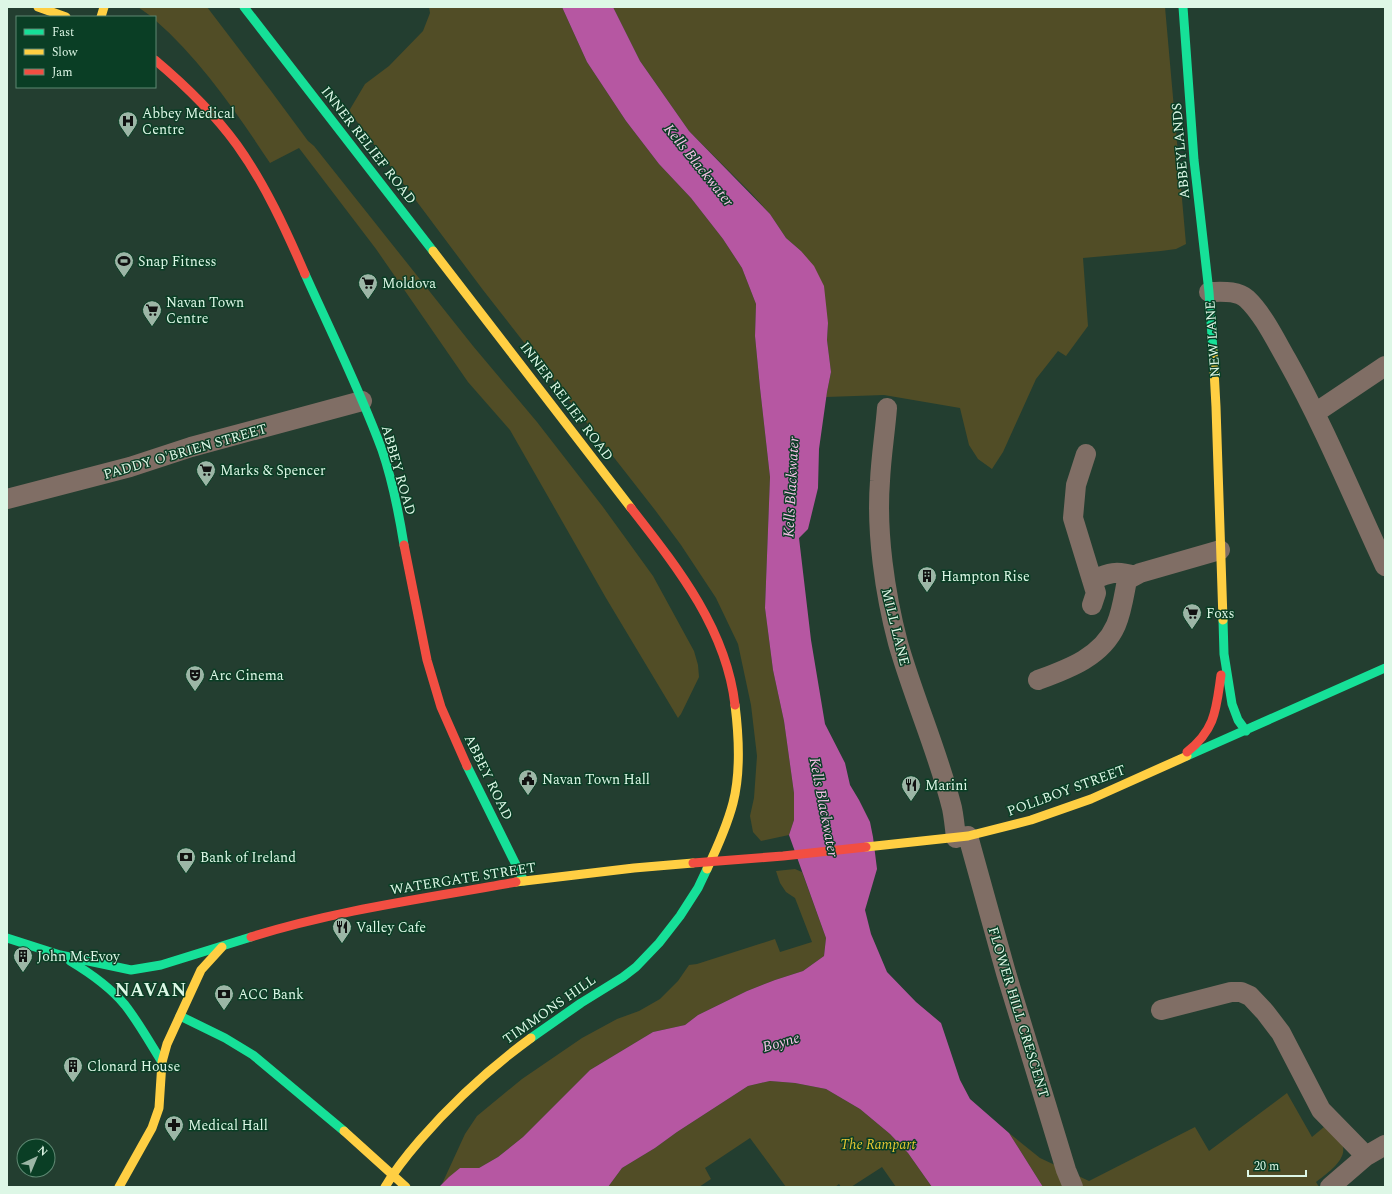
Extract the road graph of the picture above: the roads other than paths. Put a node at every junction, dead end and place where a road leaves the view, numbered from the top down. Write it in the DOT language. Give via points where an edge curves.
graph roads {
  1 [pos="38,7"];
  2 [pos="244,7"];
  3 [pos="1183,7"];
  4 [pos="63,16"];
  5 [pos="156,61"];
  6 [pos="1209,292"];
  7 [pos="1385,366"];
  8 [pos="362,401"];
  9 [pos="888,408"];
  10 [pos="1315,413"];
  11 [pos="1086,454"];
  12 [pos="7,499"];
  13 [pos="1220,550"];
  14 [pos="1385,566"];
  15 [pos="1134,576"];
  16 [pos="1092,580"];
  17 [pos="1092,605"];
  18 [pos="1224,654"];
  19 [pos="1385,668"];
  20 [pos="1038,680"];
  21 [pos="1246,731"];
  22 [pos="1164,767"];
  23 [pos="962,837"];
  24 [pos="712,861"];
  25 [pos="524,881"];
  26 [pos="7,938"];
  27 [pos="223,946"];
  28 [pos="60,955"];
  29 [pos="1161,1010"];
  30 [pos="180,1016"];
  31 [pos="162,1062"];
  32 [pos="1385,1145"];
  33 [pos="1366,1156"];
  34 [pos="392,1174"];
  35 [pos="119,1187"];
  36 [pos="385,1187"];
  37 [pos="406,1187"];
  38 [pos="1073,1187"];
  39 [pos="1330,1187"];
  1 -- 4 [label="main road"];
  2 -- 24 [label="main road, INNER RELIEF ROAD" via="456,280 696,597 729,670 739,740 734,799"];
  3 -- 6 [label="main road, ABBEYLANDS" via="1194,160"];
  5 -- 8 [label="main road, ABBEY ROAD" via="207,108 237,145 258,178 302,266"];
  6 -- 10 [label="street, NEW LANE" via="1231,292 1246,298 1270,332"];
  6 -- 13 [label="main road, NEW LANE" via="1216,408"];
  7 -- 10 [label="street"];
  8 -- 12 [label="street, PADDY O'BRIEN STREET"];
  8 -- 25 [label="main road, ABBEY ROAD" via="382,451 399,515 427,660 441,707"];
  9 -- 23 [label="street, MILL LANE" via="879,482 879,527 886,588 898,642"];
  10 -- 14 [label="street, NEW LANE"];
  11 -- 16 [label="street" via="1076,485 1073,518"];
  13 -- 15 [label="street"];
  13 -- 18 [label="main road, NEW LANE"];
  15 -- 16 [label="street" via="1123,572 1110,572"];
  15 -- 20 [label="street" via="1127,580 1116,625 1101,647 1074,666"];
  16 -- 17 [label="street" via="1096,592"];
  18 -- 21 [label="main road, NEW LANE" via="1232,704 1238,720"];
  18 -- 22 [label="main road, NEW LANE" via="1215,716 1208,731 1192,748"];
  19 -- 21 [label="main road, POLLBOY STREET"];
  21 -- 22 [label="main road, POLLBOY STREET"];
  22 -- 23 [label="main road, POLLBOY STREET" via="1038,818"];
  23 -- 24 [label="main road, POLLBOY STREET"];
  23 -- 38 [label="street, FLOWER HILL CRESCENT"];
  24 -- 25 [label="main road, WATERGATE STREET"];
  24 -- 34 [label="main road, TIMMONS HILL" via="684,912 664,939 630,972 580,1003 508,1054 456,1101"];
  25 -- 27 [label="main road, WATERGATE STREET" via="378,906 277,929"];
  26 -- 28 [label="main road"];
  27 -- 28 [label="main road, WATERGATE STREET" via="161,965 131,970"];
  27 -- 30 [label="main road" via="201,970"];
  28 -- 31 [label="main road" via="85,970 124,1004"];
  29 -- 33 [label="street" via="1231,992 1241,992 1250,996 1281,1033 1321,1110"];
  30 -- 31 [label="main road"];
  30 -- 34 [label="main road" via="253,1055 331,1119"];
  31 -- 35 [label="main road" via="159,1108 152,1128"];
  32 -- 33 [label="street"];
  33 -- 39 [label="street"];
  34 -- 36 [label="main road, TIMMONS HILL"];
  34 -- 37 [label="main road"];
}
